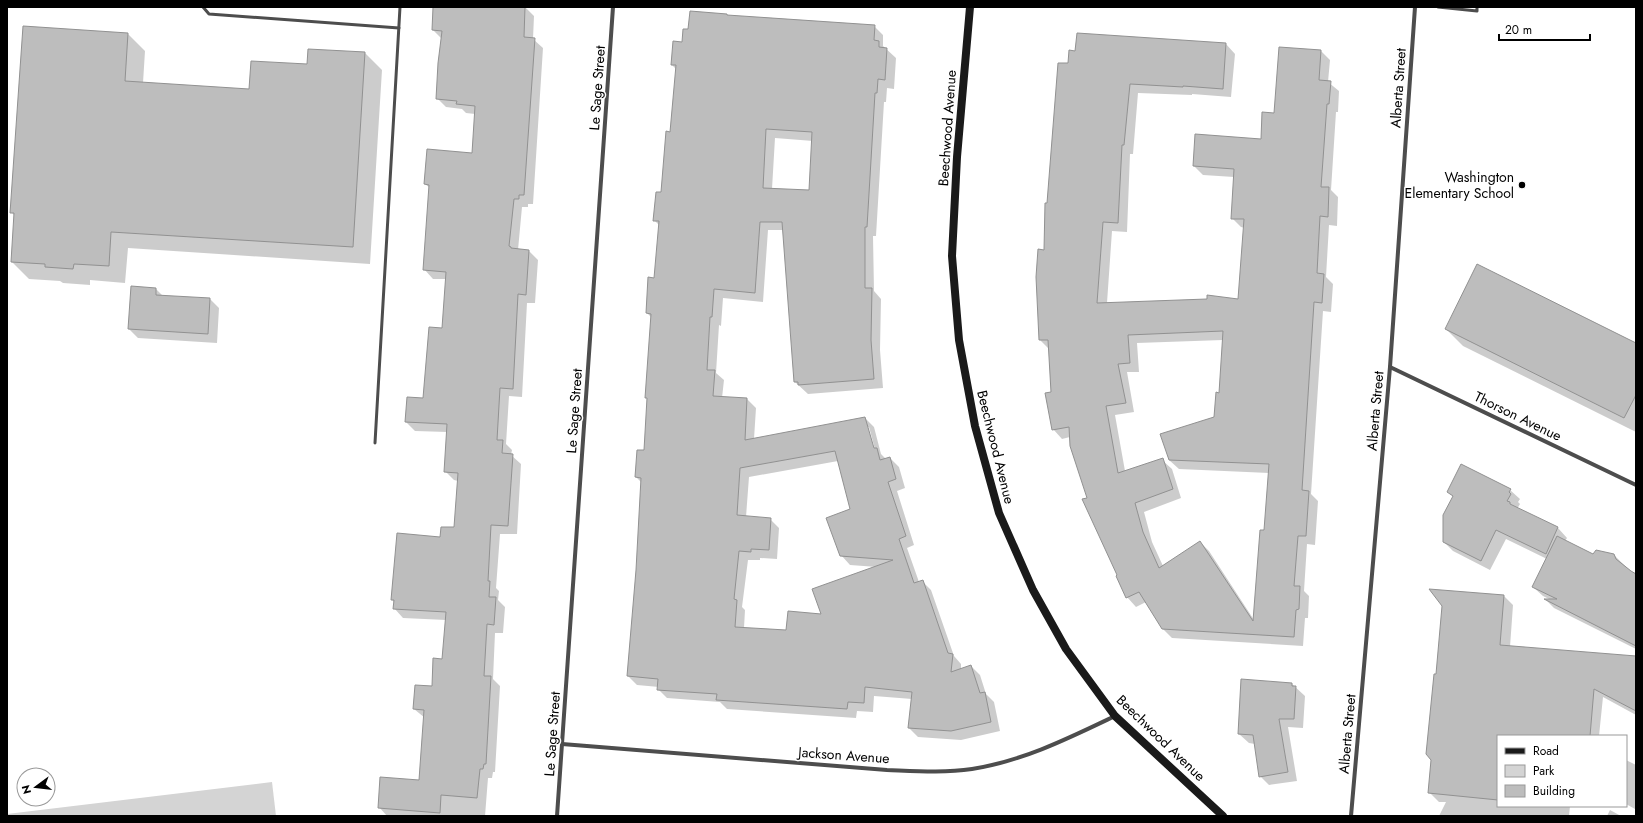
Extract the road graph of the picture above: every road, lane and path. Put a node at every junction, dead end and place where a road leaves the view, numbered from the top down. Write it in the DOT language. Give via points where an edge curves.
graph roads {
  1 [pos="203,7"];
  2 [pos="400,7"];
  3 [pos="614,7"];
  4 [pos="970,7"];
  5 [pos="1415,7"];
  6 [pos="1438,7"];
  7 [pos="1477,7"];
  8 [pos="399,28"];
  9 [pos="1390,367"];
  10 [pos="375,442"];
  11 [pos="1636,485"];
  12 [pos="1115,716"];
  13 [pos="562,744"];
  14 [pos="556,816"];
  15 [pos="1223,816"];
  16 [pos="1351,816"];
  1 -- 8 [label="lane" via="209,14"];
  2 -- 8 [label="lane"];
  3 -- 13 [label="street, Le Sage Street"];
  4 -- 12 [label="street, Beechwood Avenue" via="957,157 952,256 959,340 975,426 999,513 1032,590 1066,649"];
  5 -- 9 [label="street, Alberta Street"];
  6 -- 7 [label="lane" via="1477,11"];
  8 -- 10 [label="lane"];
  9 -- 11 [label="street, Thorson Avenue"];
  9 -- 16 [label="street, Alberta Street"];
  12 -- 13 [label="street, Jackson Avenue" via="1050,747 1005,762 972,769 935,772"];
  12 -- 15 [label="street, Beechwood Avenue"];
  13 -- 14 [label="street, Le Sage Street"];
}
